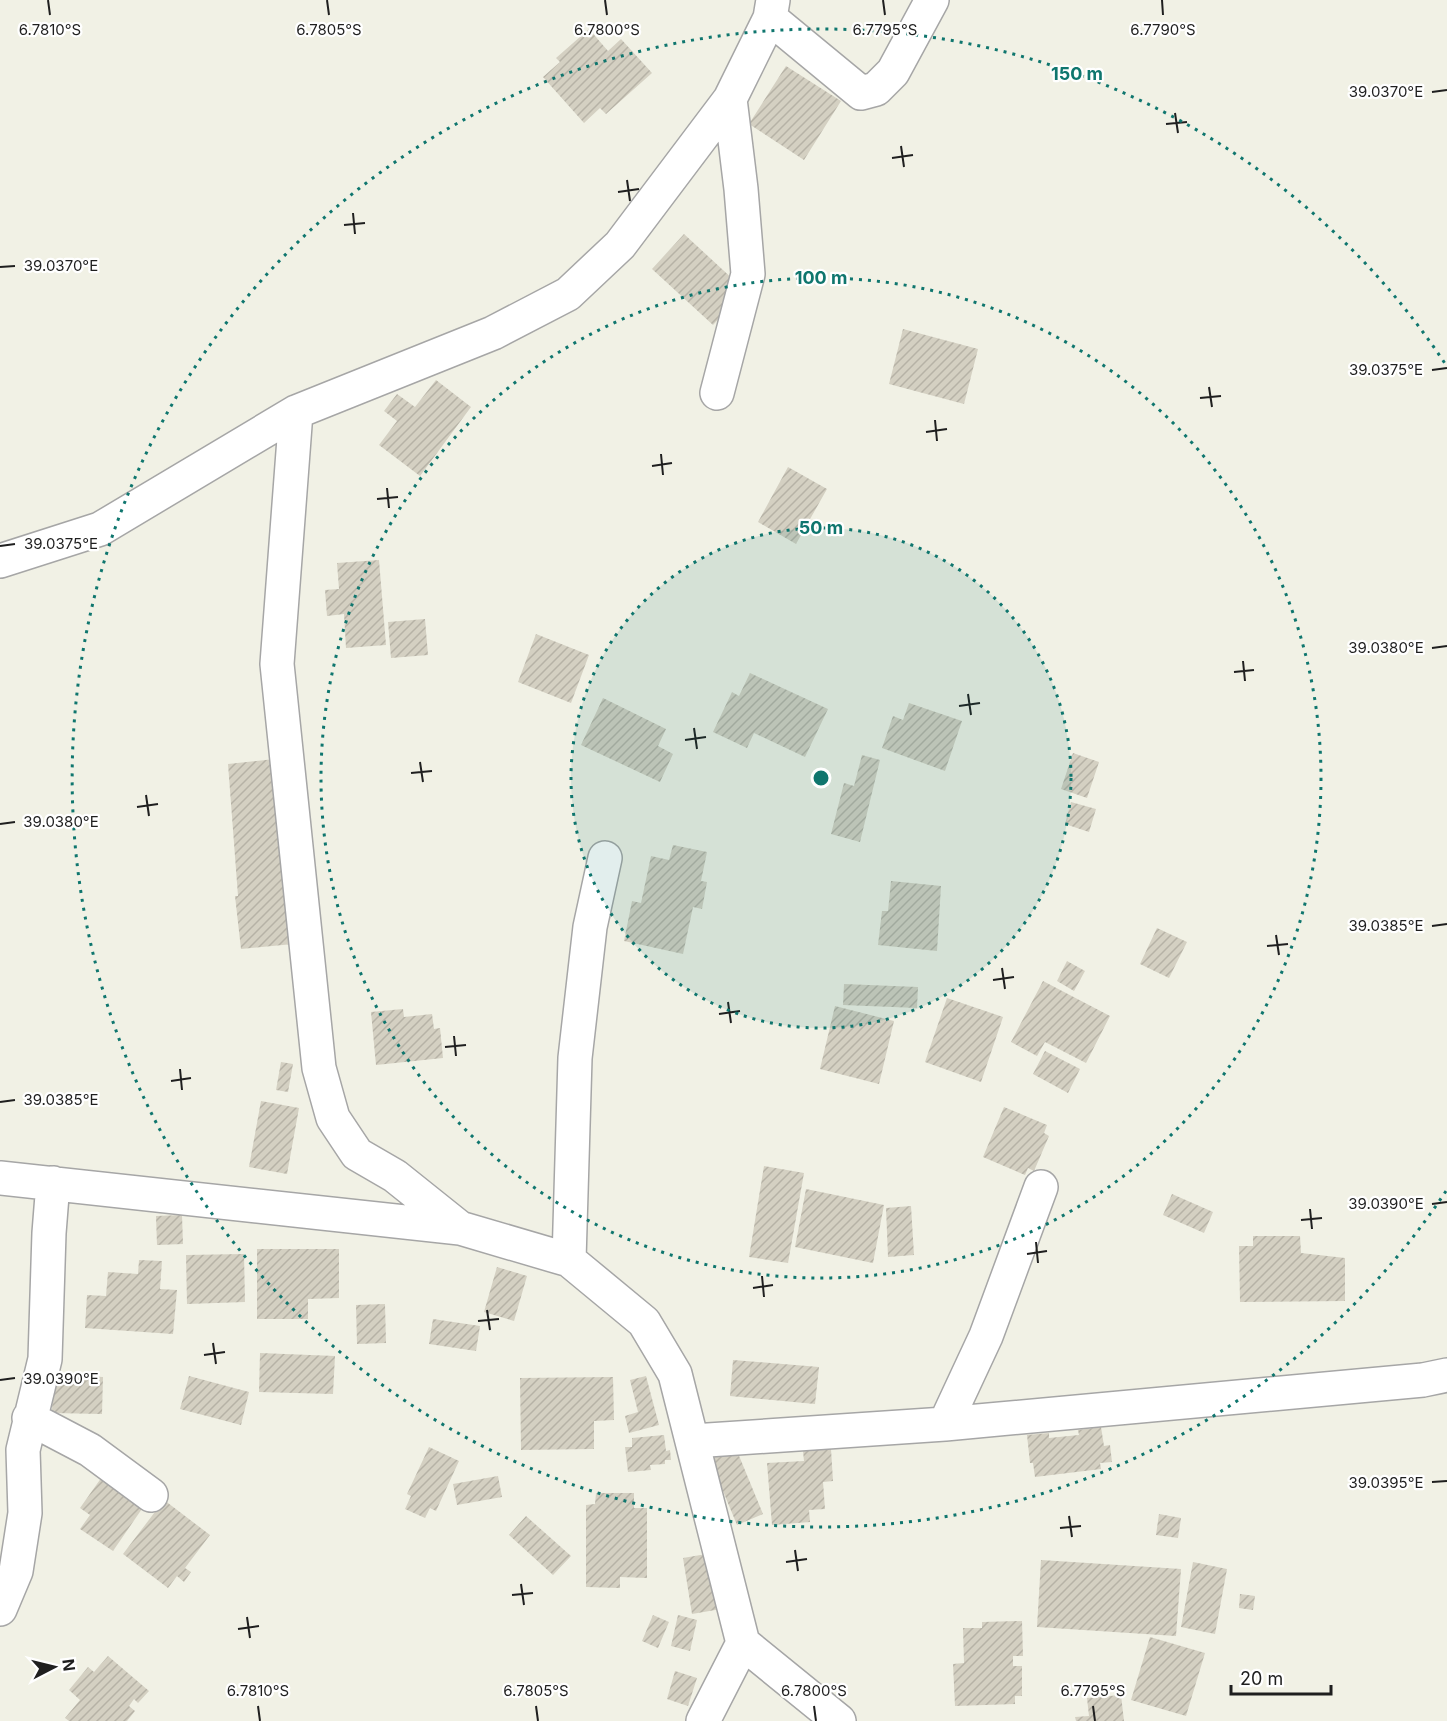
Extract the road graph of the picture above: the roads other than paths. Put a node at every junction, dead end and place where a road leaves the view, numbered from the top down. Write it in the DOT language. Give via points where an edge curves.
graph roads {
  1 [pos="932,0"];
  2 [pos="771,9"];
  3 [pos="730,99"];
  4 [pos="717,393"];
  5 [pos="296,412"];
  6 [pos="0,561"];
  7 [pos="605,858"];
  8 [pos="0,1178"];
  9 [pos="53,1183"];
  10 [pos="1041,1187"];
  11 [pos="460,1228"];
  12 [pos="569,1260"];
  13 [pos="1447,1375"];
  14 [pos="29,1418"];
  15 [pos="945,1424"];
  16 [pos="693,1441"];
  17 [pos="12,1442"];
  18 [pos="151,1495"];
  19 [pos="0,1609"];
  20 [pos="743,1643"];
  21 [pos="703,1721"];
  22 [pos="839,1721"];
  1 -- 2 [label="street" via="893,72 876,89 861,93"];
  2 -- 3 [label="street"];
  3 -- 4 [label="street" via="748,273"];
  3 -- 5 [label="street" via="620,245 568,294 493,333"];
  5 -- 6 [label="street" via="100,529"];
  5 -- 11 [label="street" via="277,664 319,1068 333,1118 357,1154 395,1176"];
  7 -- 12 [label="street" via="590,927 574,1058"];
  8 -- 9 [label="street"];
  9 -- 11 [label="street"];
  9 -- 14 [label="street" via="45,1359"];
  10 -- 15 [label="street" via="986,1336"];
  11 -- 12 [label="street"];
  12 -- 16 [label="street" via="644,1322 675,1374"];
  13 -- 15 [label="street"];
  14 -- 17 [label="street"];
  14 -- 18 [label="street" via="90,1450"];
  15 -- 16 [label="street"];
  16 -- 20 [label="street"];
  17 -- 19 [label="street" via="25,1513 16,1571"];
  20 -- 21 [label="street"];
  20 -- 22 [label="street"];
}
